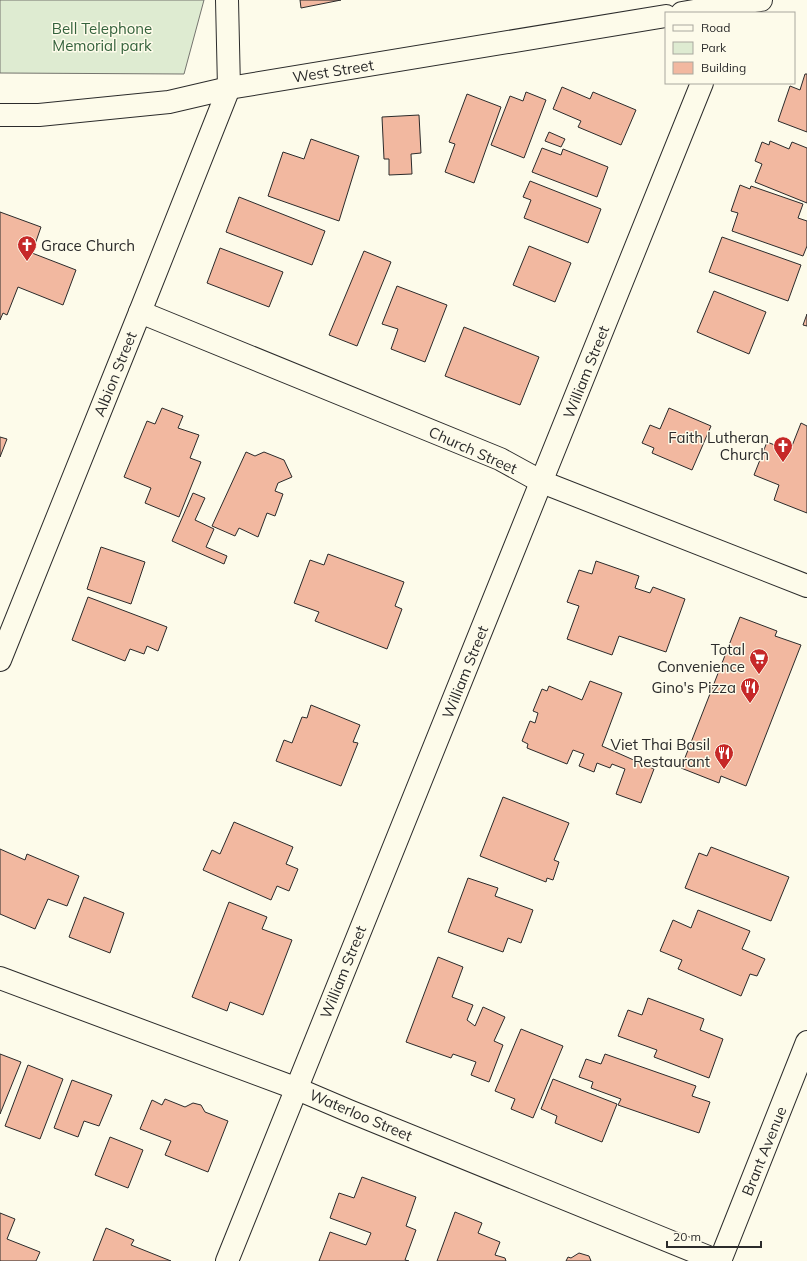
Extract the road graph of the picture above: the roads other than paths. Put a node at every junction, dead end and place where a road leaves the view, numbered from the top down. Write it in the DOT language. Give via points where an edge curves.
graph roads {
  1 [pos="227,0"];
  2 [pos="761,0"];
  3 [pos="732,6"];
  4 [pos="689,12"];
  5 [pos="665,16"];
  6 [pos="702,84"];
  7 [pos="229,88"];
  8 [pos="0,115"];
  9 [pos="140,312"];
  10 [pos="542,482"];
  11 [pos="807,586"];
  12 [pos="0,660"];
  13 [pos="0,978"];
  14 [pos="807,1042"];
  15 [pos="295,1088"];
  16 [pos="227,1261"];
  17 [pos="719,1261"];
  1 -- 7 [label="street"];
  2 -- 3 [label="street"];
  3 -- 4 [label="street"];
  5 -- 7 [label="street, West Street"];
  6 -- 10 [label="street, William Street"];
  7 -- 8 [label="street, West Street" via="170,102 39,115"];
  7 -- 9 [label="street, Albion Street"];
  9 -- 10 [label="street, Church Street" via="500,459"];
  9 -- 12 [label="street, Albion Street"];
  10 -- 11 [label="street, Church Street"];
  10 -- 15 [label="street, William Street"];
  13 -- 15 [label="street, Waterloo Street"];
  14 -- 17 [label="street, Brant Avenue"];
  15 -- 16 [label="street, William Street"];
  15 -- 17 [label="street, Waterloo Street"];
}
